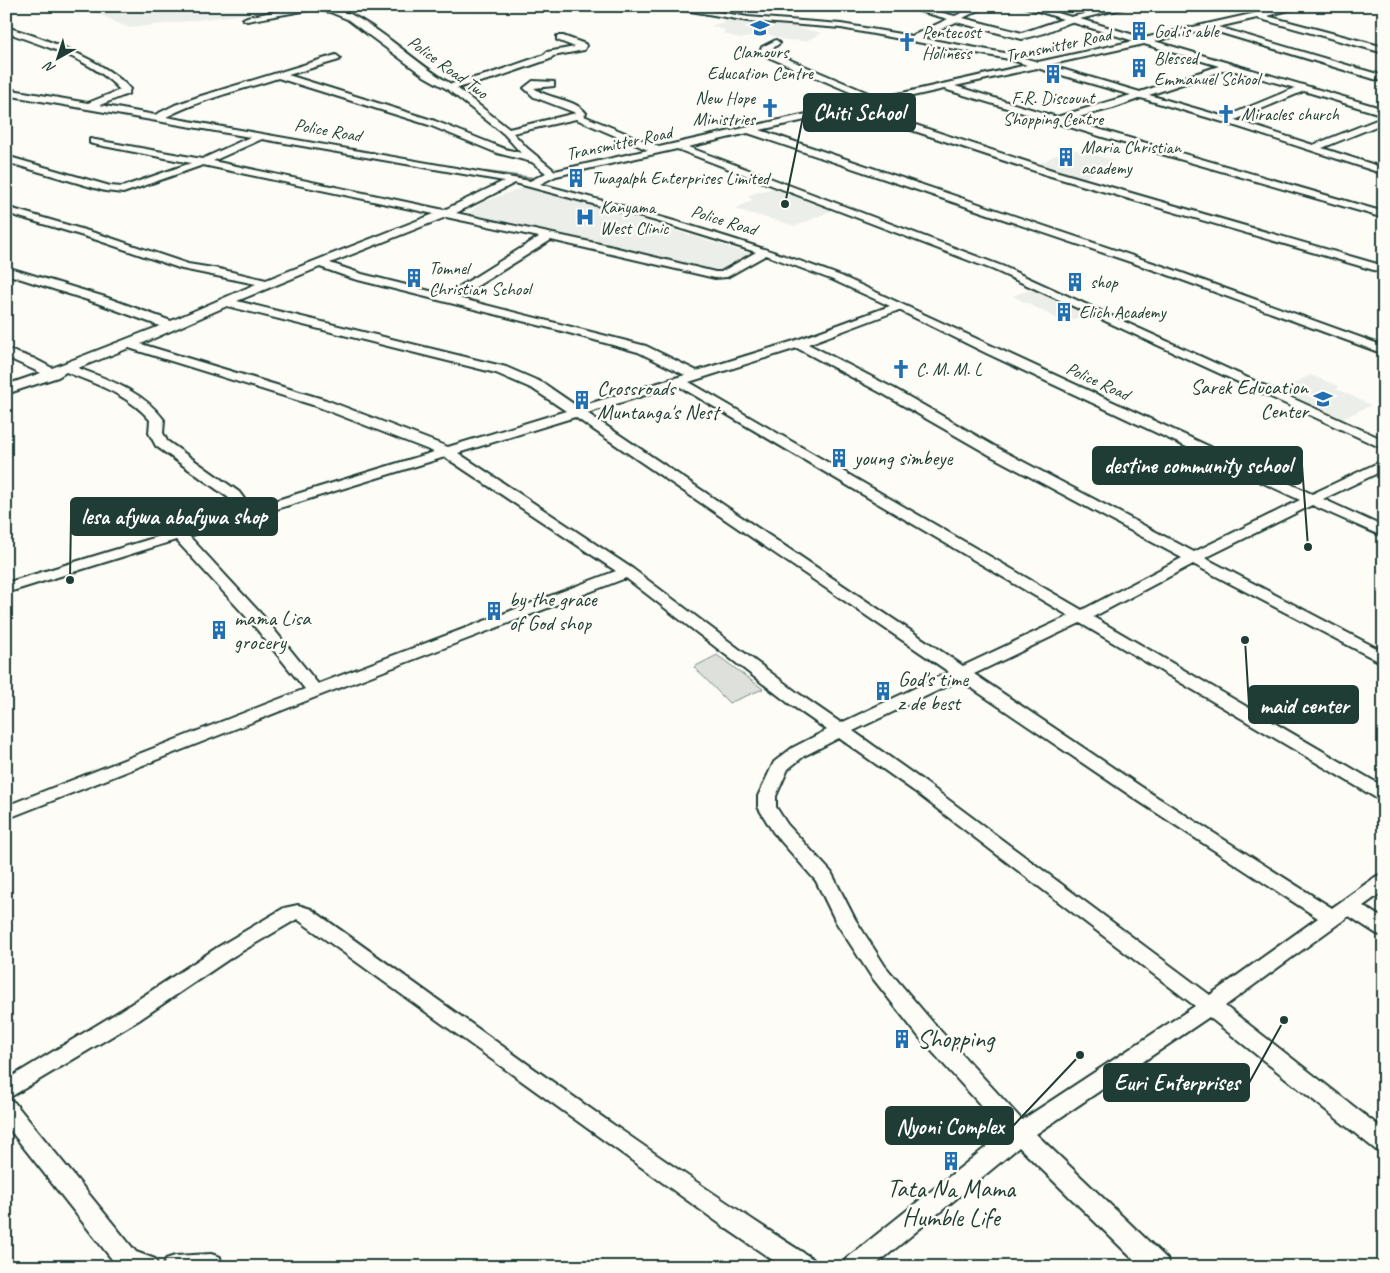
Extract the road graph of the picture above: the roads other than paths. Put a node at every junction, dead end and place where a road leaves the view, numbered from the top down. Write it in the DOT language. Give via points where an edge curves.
graph roads {
  1 [pos="312,6"];
  2 [pos="666,6"];
  3 [pos="905,6"];
  4 [pos="984,6"];
  5 [pos="1026,6"];
  6 [pos="1128,6"];
  7 [pos="1299,6"];
  8 [pos="1257,16"];
  9 [pos="247,19"];
  10 [pos="955,19"];
  11 [pos="1071,19"];
  12 [pos="1210,27"];
  13 [pos="6,29"];
  14 [pos="560,38"];
  15 [pos="915,38"];
  16 [pos="1148,42"];
  17 [pos="776,43"];
  18 [pos="1384,50"];
  19 [pos="336,58"];
  20 [pos="1040,64"];
  21 [pos="1228,66"];
  22 [pos="277,75"];
  23 [pos="1384,79"];
  24 [pos="551,84"];
  25 [pos="944,86"];
  26 [pos="450,87"];
  27 [pos="1304,88"];
  28 [pos="6,92"];
  29 [pos="1142,96"];
  30 [pos="882,102"];
  31 [pos="90,106"];
  32 [pos="854,108"];
  33 [pos="1384,112"];
  34 [pos="577,116"];
  35 [pos="157,118"];
  36 [pos="1058,120"];
  37 [pos="1226,120"];
  38 [pos="1384,120"];
  39 [pos="752,131"];
  40 [pos="507,132"];
  41 [pos="261,136"];
  42 [pos="92,141"];
  43 [pos="680,147"];
  44 [pos="1313,148"];
  45 [pos="659,151"];
  46 [pos="6,159"];
  47 [pos="534,159"];
  48 [pos="203,162"];
  49 [pos="1384,171"];
  50 [pos="553,174"];
  51 [pos="514,180"];
  52 [pos="532,184"];
  53 [pos="6,210"];
  54 [pos="445,214"];
  55 [pos="1384,215"];
  56 [pos="549,236"];
  57 [pos="765,251"];
  58 [pos="318,263"];
  59 [pos="6,270"];
  60 [pos="1384,270"];
  61 [pos="265,283"];
  62 [pos="448,299"];
  63 [pos="226,302"];
  64 [pos="900,306"];
  65 [pos="172,326"];
  66 [pos="129,344"];
  67 [pos="798,344"];
  68 [pos="1384,350"];
  69 [pos="6,353"];
  70 [pos="68,368"];
  71 [pos="52,374"];
  72 [pos="697,376"];
  73 [pos="679,382"];
  74 [pos="6,390"];
  75 [pos="577,413"];
  76 [pos="1384,444"];
  77 [pos="448,452"];
  78 [pos="1384,464"];
  79 [pos="1312,500"];
  80 [pos="248,514"];
  81 [pos="1384,534"];
  82 [pos="180,536"];
  83 [pos="1193,558"];
  84 [pos="628,572"];
  85 [pos="6,588"];
  86 [pos="1080,617"];
  87 [pos="1384,659"];
  88 [pos="961,673"];
  89 [pos="315,691"];
  90 [pos="839,731"];
  91 [pos="1384,795"];
  92 [pos="6,813"];
  93 [pos="1384,881"];
  94 [pos="1340,911"];
  95 [pos="1384,929"];
  96 [pos="1210,1006"];
  97 [pos="6,1091"];
  98 [pos="6,1108"];
  99 [pos="1020,1133"];
  100 [pos="1384,1143"];
  101 [pos="211,1265"];
  102 [pos="146,1267"];
  103 [pos="175,1267"];
  104 [pos="804,1267"];
  105 [pos="855,1267"];
  106 [pos="1158,1267"];
  1 -- 9 [label="street"];
  1 -- 26 [label="street, Police Road Two" via="350,17"];
  2 -- 15 [label="street" via="754,20 841,26"];
  3 -- 10 [label="street"];
  4 -- 10 [label="street"];
  5 -- 11 [label="street"];
  6 -- 11 [label="street"];
  7 -- 8 [label="street, Transmitter Road"];
  8 -- 12 [label="street, Transmitter Road"];
  8 -- 18 [label="street"];
  10 -- 11 [label="street" via="1022,36"];
  10 -- 15 [label="street"];
  11 -- 16 [label="street"];
  12 -- 16 [label="street, Transmitter Road"];
  12 -- 23 [label="street"];
  13 -- 31 [label="street" via="89,63 111,75 125,89 125,92"];
  14 -- 26 [label="street" via="582,46"];
  15 -- 20 [label="street"];
  16 -- 20 [label="street, Transmitter Road"];
  16 -- 21 [label="street"];
  17 -- 30 [label="street" via="764,52"];
  19 -- 22 [label="street"];
  20 -- 25 [label="street, Transmitter Road"];
  20 -- 29 [label="street"];
  21 -- 27 [label="street"];
  21 -- 29 [label="street"];
  22 -- 35 [label="street" via="178,106"];
  22 -- 47 [label="street" via="423,120 501,151"];
  24 -- 34 [label="street" via="533,84 529,88 537,95 577,109 581,113"];
  25 -- 30 [label="street, Transmitter Road"];
  25 -- 36 [label="street"];
  26 -- 40 [label="street, Police Road Two"];
  27 -- 33 [label="street"];
  27 -- 37 [label="street"];
  28 -- 31 [label="street, Police Road"];
  29 -- 36 [label="street"];
  29 -- 37 [label="street"];
  30 -- 32 [label="street, Transmitter Road"];
  31 -- 35 [label="street, Police Road"];
  32 -- 39 [label="street, Transmitter Road"];
  32 -- 60 [label="street" via="1029,166"];
  34 -- 40 [label="street"];
  34 -- 45 [label="street"];
  35 -- 41 [label="street, Police Road"];
  36 -- 55 [label="street"];
  37 -- 44 [label="street"];
  38 -- 44 [label="street"];
  39 -- 43 [label="street, Transmitter Road"];
  39 -- 68 [label="street" via="1158,268"];
  40 -- 47 [label="street, Police Road Two"];
  41 -- 48 [label="street"];
  41 -- 51 [label="street, Police Road"];
  42 -- 48 [label="street"];
  43 -- 45 [label="street, Transmitter Road"];
  43 -- 76 [label="street" via="998,268"];
  44 -- 49 [label="street"];
  45 -- 50 [label="street, Transmitter Road"];
  46 -- 48 [label="street" via="116,190 131,189"];
  47 -- 50 [label="street, Police Road Two"];
  48 -- 54 [label="street"];
  50 -- 52 [label="street, Transmitter Road"];
  51 -- 52 [label="street, Police Road"];
  51 -- 54 [label="street"];
  52 -- 57 [label="street, Police Road"];
  53 -- 61 [label="street" via="186,267"];
  54 -- 56 [label="street"];
  54 -- 58 [label="street"];
  56 -- 57 [label="street" via="719,276"];
  56 -- 62 [label="street"];
  57 -- 64 [label="street, Police Road"];
  58 -- 61 [label="street"];
  58 -- 62 [label="street" via="358,277"];
  59 -- 65 [label="street"];
  61 -- 63 [label="street"];
  62 -- 72 [label="street" via="642,349"];
  63 -- 65 [label="street"];
  63 -- 75 [label="street" via="501,370 538,386"];
  64 -- 67 [label="street"];
  64 -- 79 [label="street, Police Road"];
  65 -- 66 [label="street"];
  66 -- 70 [label="street"];
  66 -- 77 [label="street" via="321,403"];
  67 -- 72 [label="street"];
  67 -- 83 [label="street"];
  69 -- 71 [label="street"];
  70 -- 71 [label="street"];
  70 -- 80 [label="street" via="147,408 157,420 156,433 161,443 234,494"];
  71 -- 74 [label="street"];
  72 -- 73 [label="street"];
  73 -- 75 [label="street"];
  73 -- 86 [label="street"];
  75 -- 77 [label="street"];
  75 -- 88 [label="street"];
  77 -- 80 [label="street"];
  77 -- 84 [label="street"];
  78 -- 79 [label="street"];
  79 -- 81 [label="street, Police Road"];
  79 -- 83 [label="street"];
  80 -- 82 [label="street"];
  82 -- 85 [label="street"];
  82 -- 89 [label="street" via="256,619"];
  83 -- 86 [label="street"];
  83 -- 87 [label="street"];
  84 -- 89 [label="street"];
  84 -- 90 [label="street"];
  86 -- 88 [label="street"];
  86 -- 91 [label="street"];
  88 -- 90 [label="street"];
  88 -- 94 [label="street" via="1146,798"];
  89 -- 92 [label="street"];
  90 -- 96 [label="street" via="920,786"];
  90 -- 99 [label="street" via="798,752 780,766 767,796 767,807 780,828 824,877 846,922 878,971 927,1031"];
  93 -- 94 [label="street"];
  94 -- 95 [label="street"];
  94 -- 96 [label="street"];
  96 -- 99 [label="street"];
  96 -- 100 [label="street"];
  97 -- 104 [label="street" via="132,1014 225,952 298,912 605,1131"];
  98 -- 102 [label="street" via="127,1260"];
  99 -- 105 [label="street"];
  99 -- 106 [label="street"];
  101 -- 103 [label="street"];
}
